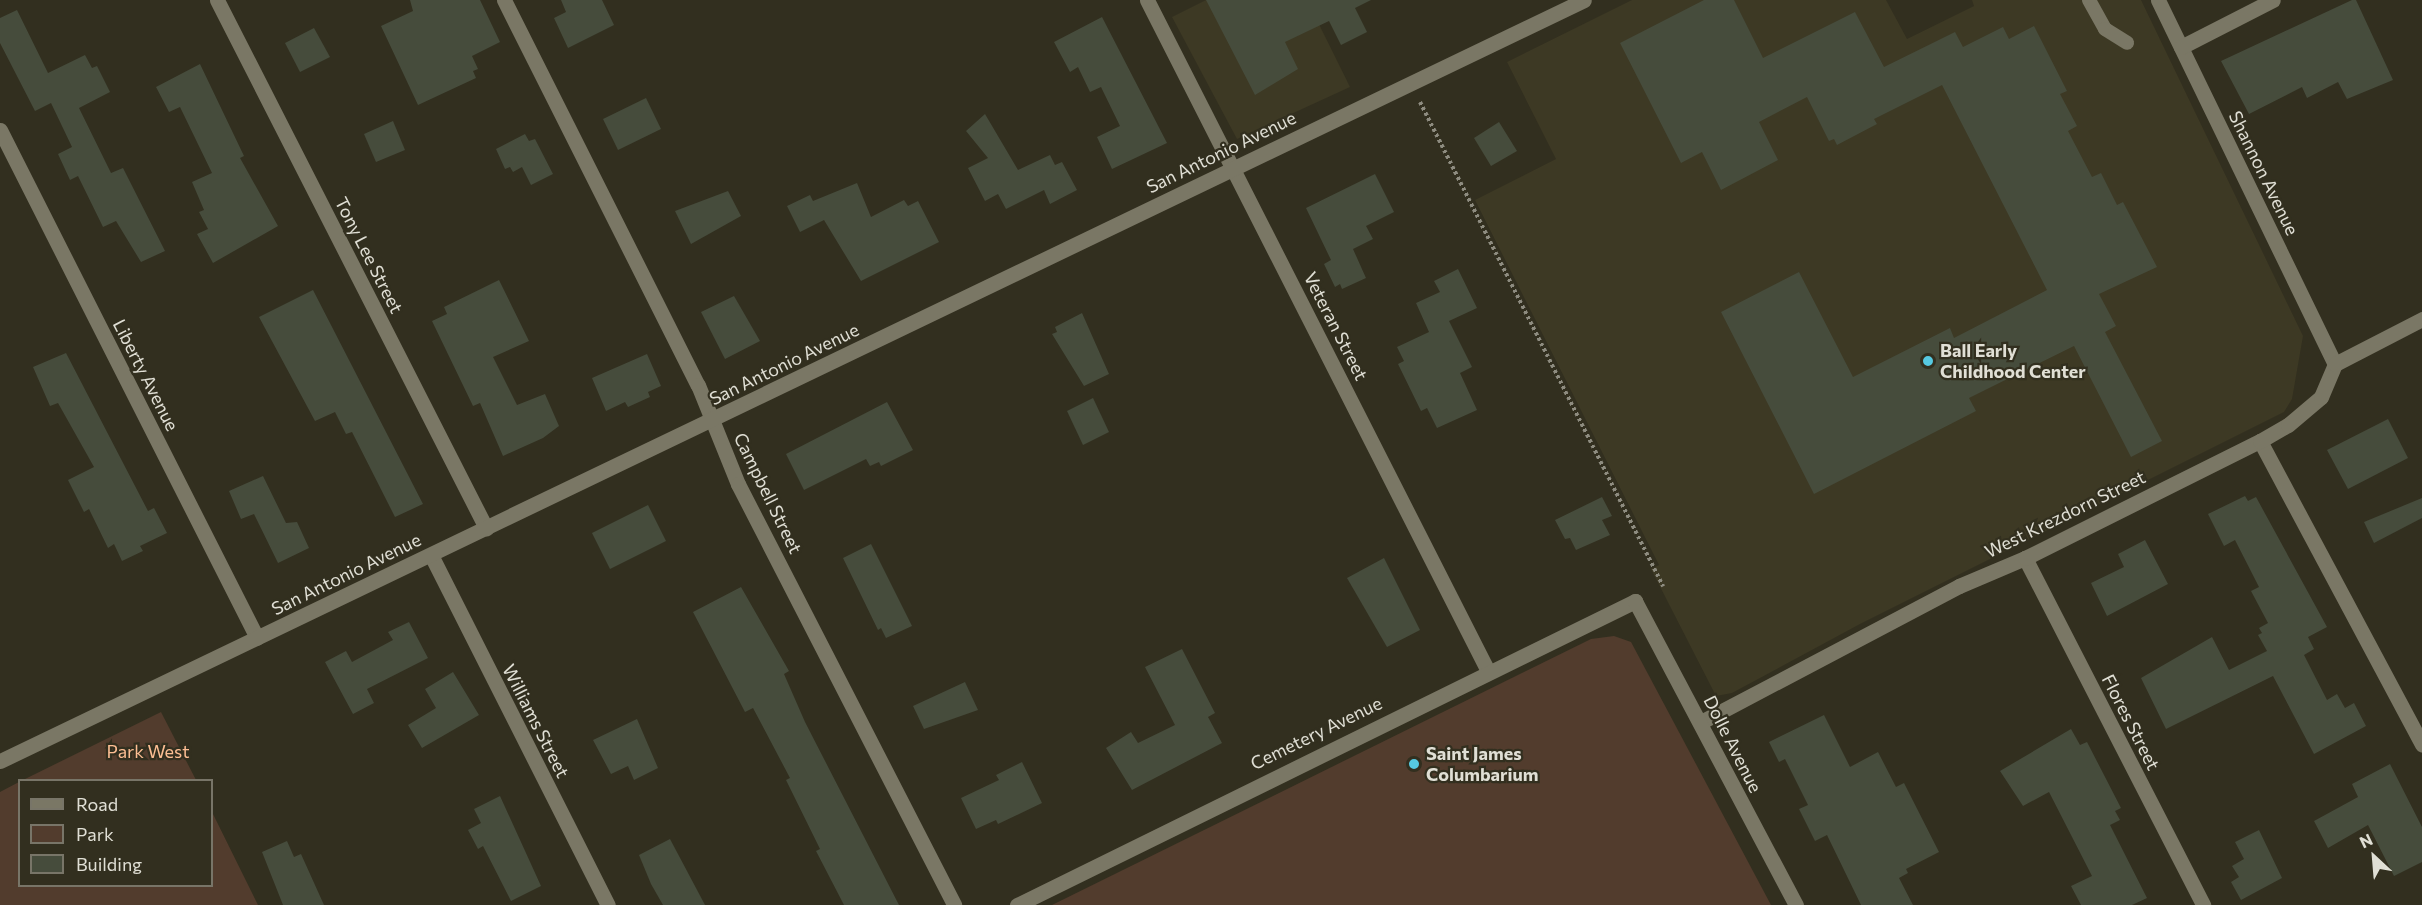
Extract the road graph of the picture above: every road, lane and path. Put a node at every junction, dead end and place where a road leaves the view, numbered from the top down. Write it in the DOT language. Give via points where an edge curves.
graph roads {
  1 [pos="217,0"];
  2 [pos="504,0"];
  3 [pos="1147,0"];
  4 [pos="1584,0"];
  5 [pos="2089,0"];
  6 [pos="2158,0"];
  7 [pos="2273,0"];
  8 [pos="2127,43"];
  9 [pos="2181,47"];
  10 [pos="1410,83"];
  11 [pos="0,130"];
  12 [pos="1233,167"];
  13 [pos="2422,319"];
  14 [pos="2335,364"];
  15 [pos="712,420"];
  16 [pos="2260,441"];
  17 [pos="486,528"];
  18 [pos="431,555"];
  19 [pos="2025,558"];
  20 [pos="1663,586"];
  21 [pos="1635,600"];
  22 [pos="257,638"];
  23 [pos="1488,671"];
  24 [pos="1701,722"];
  25 [pos="2422,744"];
  26 [pos="0,761"];
  27 [pos="608,905"];
  28 [pos="954,905"];
  29 [pos="1017,905"];
  30 [pos="1796,905"];
  31 [pos="2203,905"];
  1 -- 17 [label="street, Tony Lee Street"];
  2 -- 15 [label="street, Campbell Street"];
  3 -- 12 [label="street, Veteran Street"];
  4 -- 10 [label="street, San Antonio Avenue"];
  5 -- 8 [label="lane" via="2105,29"];
  6 -- 9 [label="street, Shannon Avenue"];
  7 -- 9 [label="street"];
  9 -- 14 [label="street, Shannon Avenue"];
  10 -- 12 [label="street, San Antonio Avenue"];
  10 -- 20 [label="path"];
  11 -- 22 [label="street, Liberty Avenue"];
  12 -- 15 [label="street, San Antonio Avenue"];
  12 -- 23 [label="street, Veteran Street"];
  13 -- 14 [label="street"];
  14 -- 16 [label="street, West Krezdorn Street" via="2321,397 2308,411"];
  15 -- 17 [label="street, San Antonio Avenue"];
  15 -- 28 [label="street, Campbell Street" via="738,484"];
  16 -- 19 [label="street, West Krezdorn Street"];
  16 -- 25 [label="street"];
  17 -- 18 [label="street, San Antonio Avenue"];
  18 -- 22 [label="street, San Antonio Avenue"];
  18 -- 27 [label="street, Williams Street"];
  19 -- 24 [label="street, West Krezdorn Street" via="1885,623"];
  19 -- 31 [label="street, Flores Street"];
  21 -- 23 [label="street, Cemetery Avenue"];
  21 -- 24 [label="street, Dolle Avenue"];
  22 -- 26 [label="street, San Antonio Avenue"];
  23 -- 29 [label="street, Cemetery Avenue"];
  24 -- 30 [label="street, Dolle Avenue"];
}
